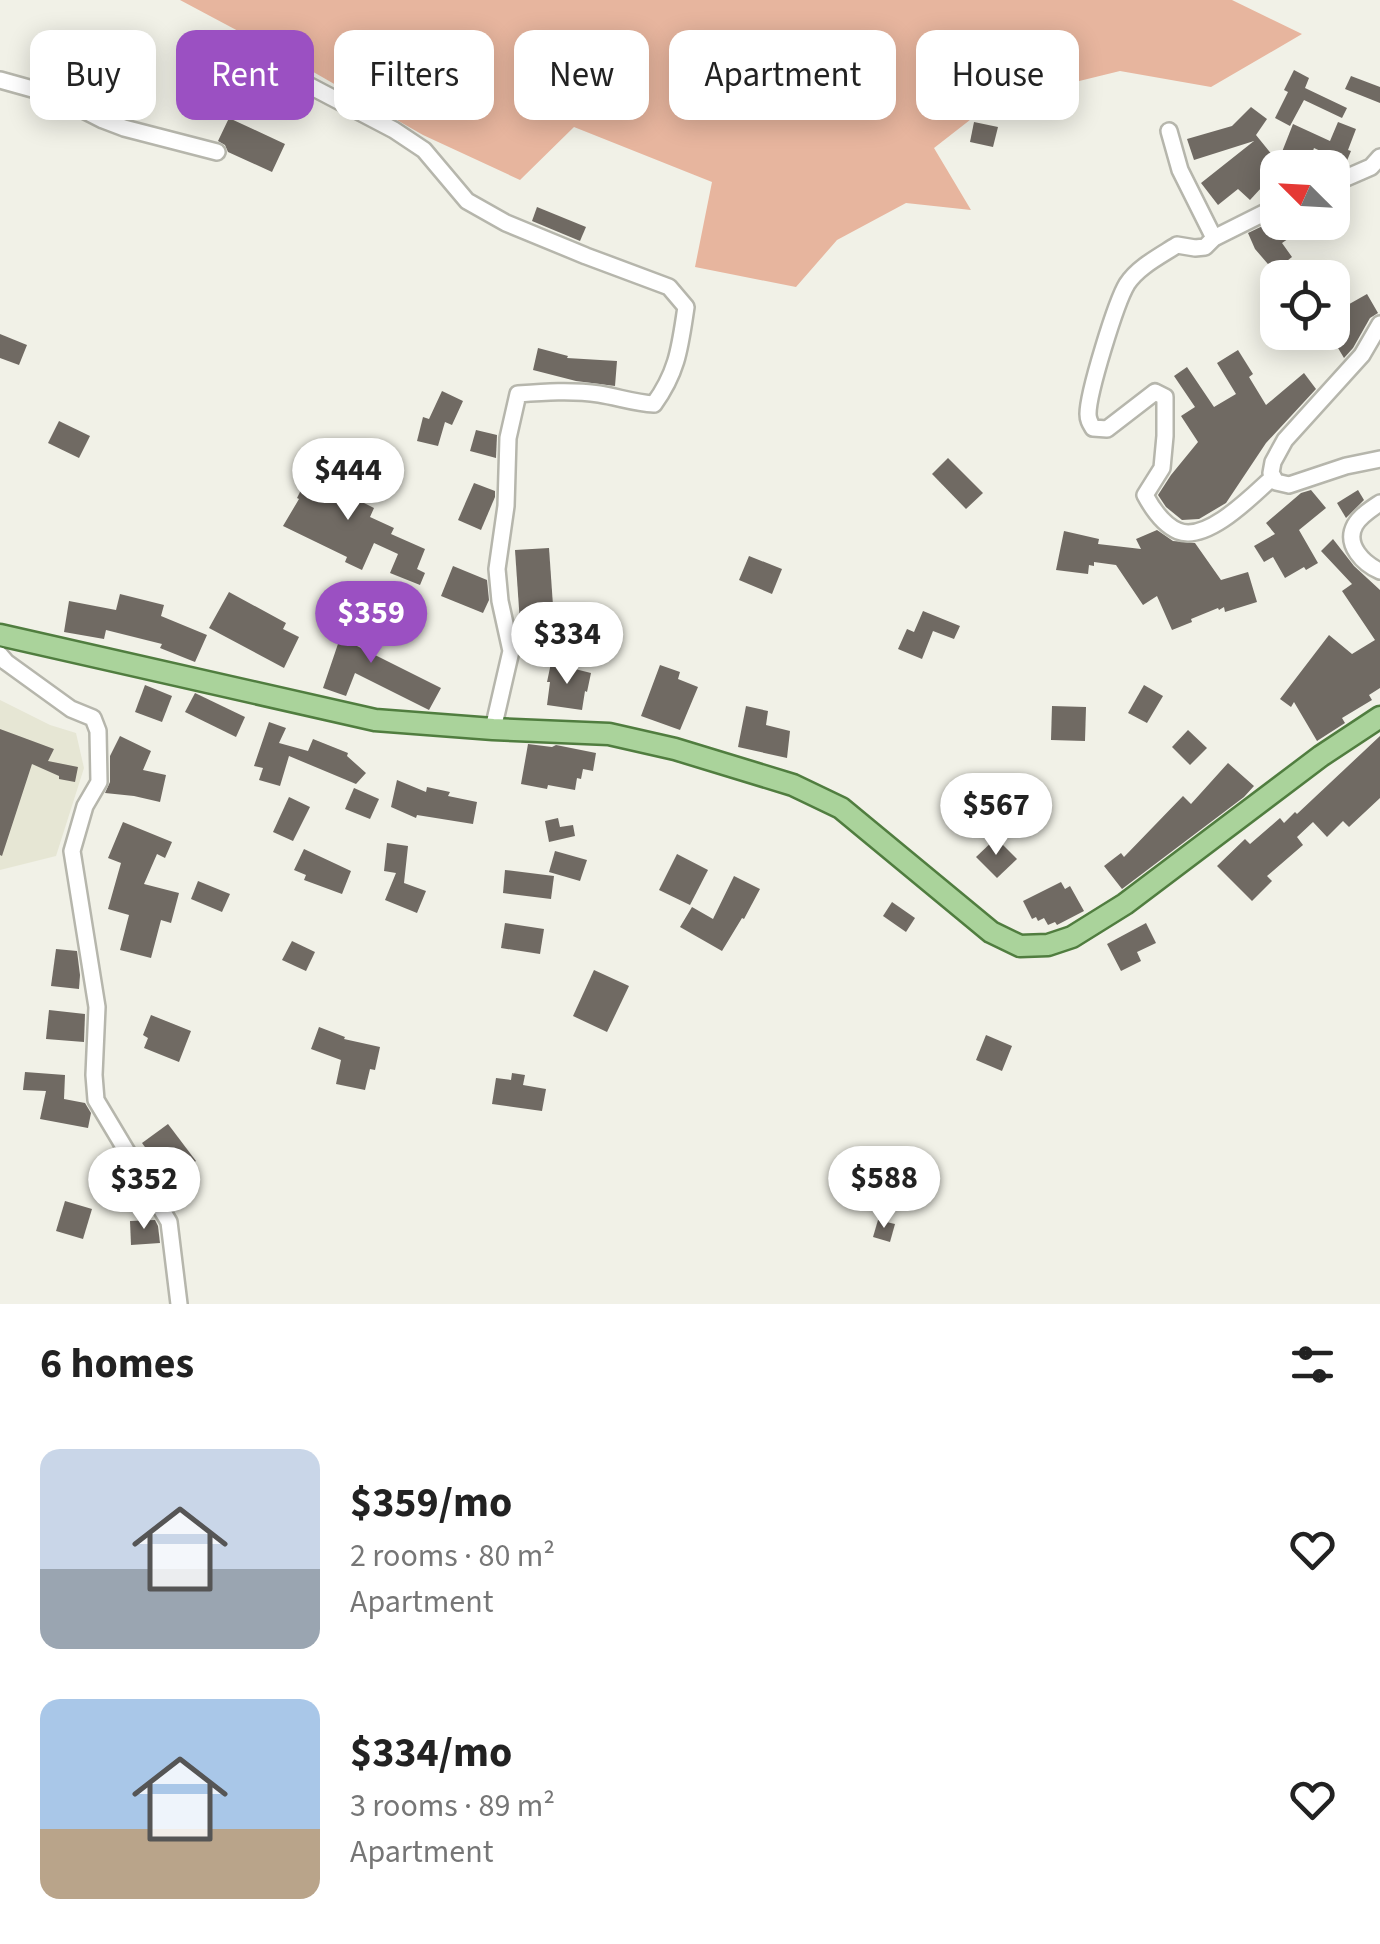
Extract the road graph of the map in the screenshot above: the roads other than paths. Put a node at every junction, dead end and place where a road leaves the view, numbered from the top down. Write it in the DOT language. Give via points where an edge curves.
graph roads {
  1 [pos="0,80"];
  2 [pos="314,88"];
  3 [pos="1169,131"];
  4 [pos="217,152"];
  5 [pos="1380,157"];
  6 [pos="1350,176"];
  7 [pos="1260,215"];
  8 [pos="1214,238"];
  9 [pos="1380,324"];
  10 [pos="1380,459"];
  11 [pos="1274,477"];
  12 [pos="1380,504"];
  13 [pos="1380,571"];
  14 [pos="1,638"];
  15 [pos="1380,717"];
  16 [pos="493,729"];
  17 [pos="179,1304"];
  1 -- 4 [label="street" via="54,95 124,128"];
  2 -- 16 [label="street" via="424,150 467,200 493,216 668,286 686,307 669,384 654,404 597,394 518,394 497,568 511,651"];
  3 -- 8 [label="street"];
  5 -- 6 [label="street"];
  7 -- 8 [label="street"];
  8 -- 11 [label="street" via="1205,247 1177,245 1129,281 1088,417 1093,428 1107,430 1155,392 1165,397 1162,468 1145,495 1179,532 1221,521"];
  9 -- 11 [label="street" via="1362,355 1285,440 1273,462"];
  10 -- 11 [label="street" via="1289,484"];
  12 -- 13 [label="street" via="1353,528 1352,542"];
  14 -- 16 [label="main road" via="376,720"];
  14 -- 17 [label="street" via="6,662 92,718 98,731 99,782 72,851 97,1007 96,1100 169,1222"];
  15 -- 16 [label="main road" via="1125,904 1072,937 1020,946 991,932 841,808 793,786 610,734"];
}
